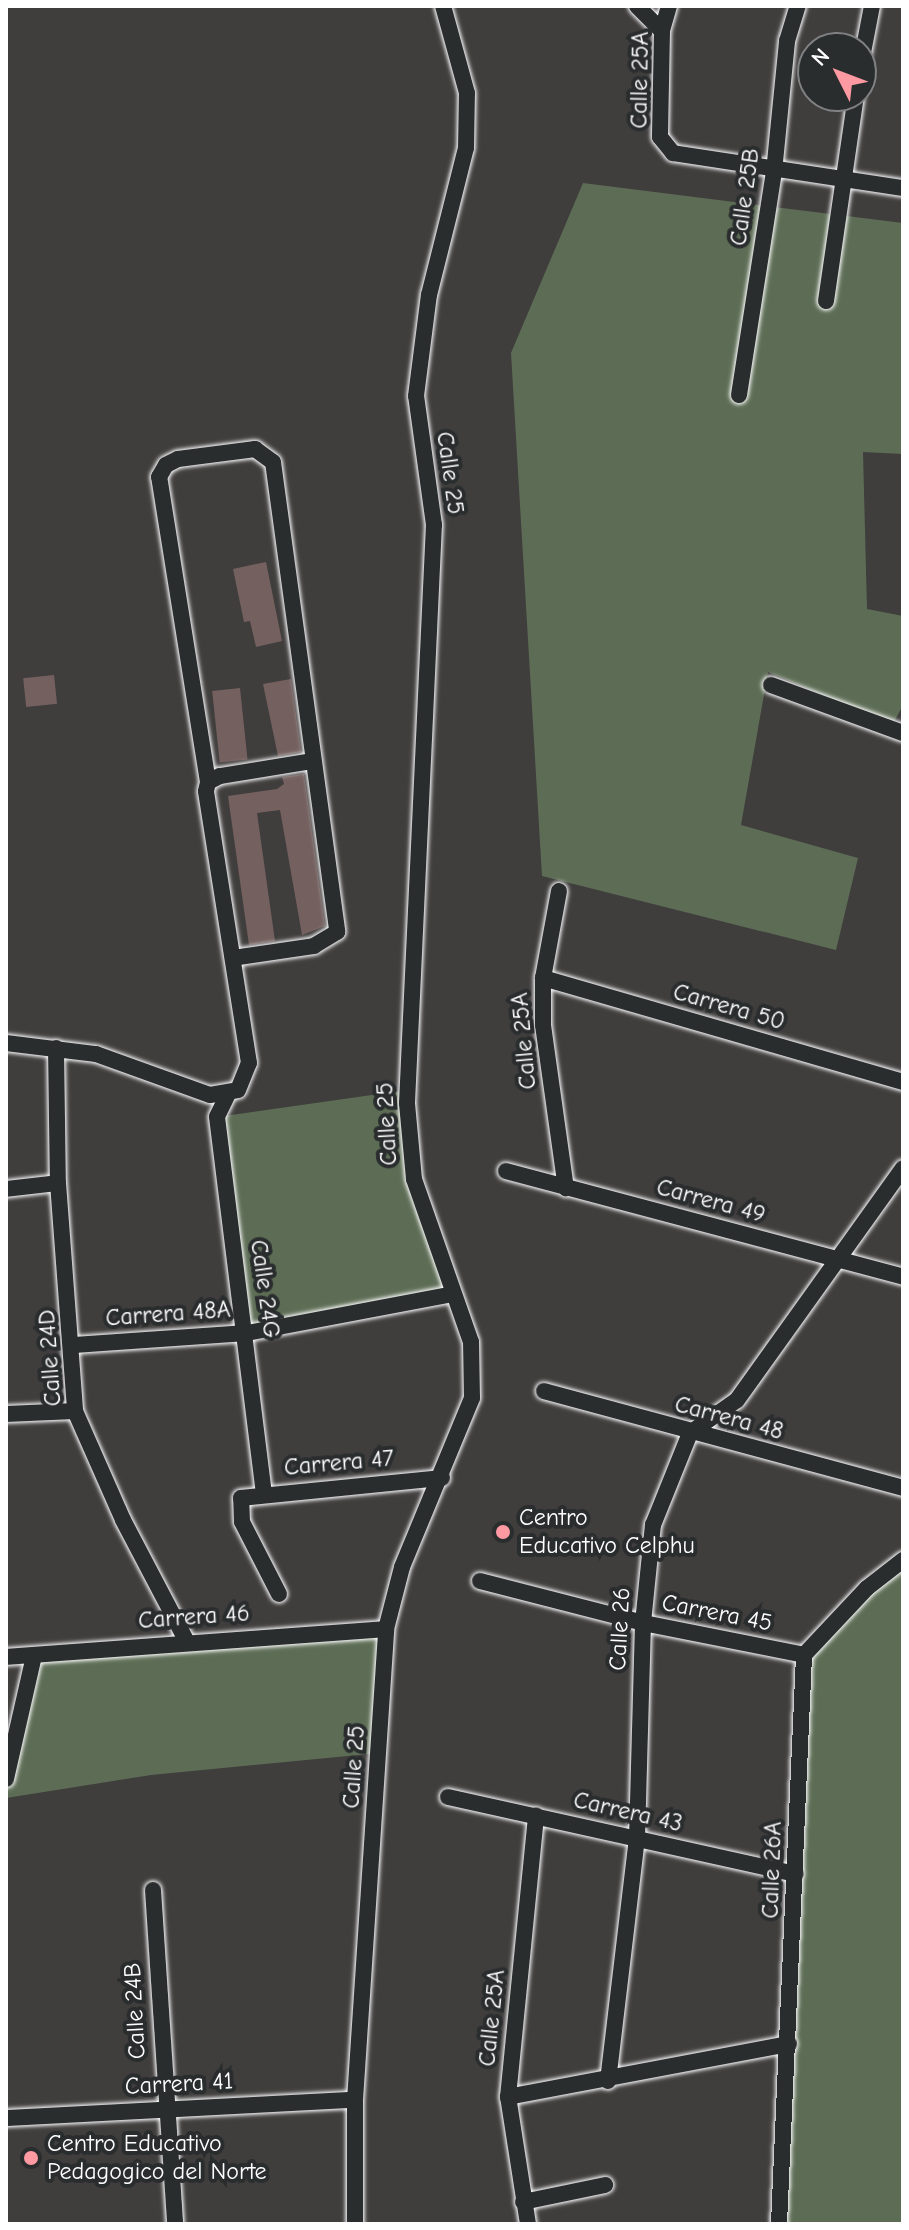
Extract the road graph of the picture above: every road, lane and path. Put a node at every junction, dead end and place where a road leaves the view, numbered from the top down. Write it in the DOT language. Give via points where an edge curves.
graph roads {
  1 [pos="443,6"];
  2 [pos="637,6"];
  3 [pos="669,6"];
  4 [pos="798,6"];
  5 [pos="872,6"];
  6 [pos="662,31"];
  7 [pos="867,32"];
  8 [pos="854,112"];
  9 [pos="774,172"];
  10 [pos="844,180"];
  11 [pos="903,188"];
  12 [pos="826,301"];
  13 [pos="739,395"];
  14 [pos="771,685"];
  15 [pos="903,733"];
  16 [pos="313,761"];
  17 [pos="208,782"];
  18 [pos="559,891"];
  19 [pos="233,958"];
  20 [pos="543,978"];
  21 [pos="6,1043"];
  22 [pos="56,1048"];
  23 [pos="903,1082"];
  24 [pos="228,1094"];
  25 [pos="903,1168"];
  26 [pos="506,1171"];
  27 [pos="58,1183"];
  28 [pos="566,1188"];
  29 [pos="6,1189"];
  30 [pos="834,1259"];
  31 [pos="903,1277"];
  32 [pos="453,1294"];
  33 [pos="247,1333"];
  34 [pos="74,1345"];
  35 [pos="544,1391"];
  36 [pos="75,1411"];
  37 [pos="6,1414"];
  38 [pos="690,1433"];
  39 [pos="442,1478"];
  40 [pos="903,1488"];
  41 [pos="264,1494"];
  42 [pos="903,1560"];
  43 [pos="480,1581"];
  44 [pos="279,1594"];
  45 [pos="643,1623"];
  46 [pos="386,1629"];
  47 [pos="186,1640"];
  48 [pos="804,1655"];
  49 [pos="34,1656"];
  50 [pos="6,1657"];
  51 [pos="6,1779"];
  52 [pos="448,1797"];
  53 [pos="536,1815"];
  54 [pos="637,1838"];
  55 [pos="796,1874"];
  56 [pos="153,1890"];
  57 [pos="789,2044"];
  58 [pos="608,2081"];
  59 [pos="508,2097"];
  60 [pos="355,2100"];
  61 [pos="164,2109"];
  62 [pos="6,2118"];
  63 [pos="605,2185"];
  64 [pos="523,2202"];
  65 [pos="175,2224"];
  66 [pos="355,2224"];
  67 [pos="528,2224"];
  68 [pos="779,2224"];
  1 -- 32 [label="street, Calle 25" via="467,93 466,148 429,295 416,396 434,525 407,1103 414,1179"];
  2 -- 6 [label="street"];
  3 -- 6 [label="street, Calle 25A"];
  4 -- 9 [label="street, Calle 25B" via="787,41"];
  5 -- 7 [label="street"];
  6 -- 9 [label="street, Calle 25A" via="660,137 673,153"];
  8 -- 10 [label="street"];
  9 -- 10 [label="street"];
  9 -- 13 [label="street, Calle 25B"];
  10 -- 11 [label="street"];
  10 -- 12 [label="street"];
  14 -- 15 [label="street"];
  16 -- 17 [label="street" via="241,771"];
  16 -- 17 [label="street" via="273,462 255,449 178,459 159,477"];
  16 -- 19 [label="street" via="337,932 314,946"];
  17 -- 19 [label="street"];
  18 -- 20 [label="street, Calle 25A"];
  19 -- 24 [label="street" via="249,1063 245,1082"];
  20 -- 23 [label="street, Carrera 50"];
  20 -- 28 [label="street, Calle 25A" via="543,1025"];
  21 -- 22 [label="street"];
  22 -- 24 [label="street" via="111,1059 210,1095"];
  22 -- 27 [label="street, Calle 24D"];
  24 -- 33 [label="street, Calle 24G" via="217,1117"];
  25 -- 30 [label="street"];
  26 -- 28 [label="street, Carrera 49"];
  27 -- 29 [label="street"];
  27 -- 34 [label="street, Calle 24D"];
  28 -- 30 [label="street, Carrera 49"];
  30 -- 31 [label="street, Carrera 49"];
  30 -- 38 [label="street" via="737,1400"];
  32 -- 33 [label="street, Carrera 48A"];
  32 -- 39 [label="street, Calle 25" via="471,1342 472,1398"];
  33 -- 34 [label="street, Carrera 48A"];
  33 -- 41 [label="street, Calle 24G"];
  34 -- 36 [label="street, Calle 24D"];
  35 -- 38 [label="street, Carrera 48"];
  36 -- 37 [label="street"];
  36 -- 47 [label="street, Calle 24D" via="123,1520"];
  38 -- 40 [label="street, Carrera 48"];
  38 -- 45 [label="street, Calle 26" via="653,1525"];
  39 -- 41 [label="street, Carrera 47"];
  39 -- 46 [label="street, Calle 25" via="402,1567"];
  41 -- 44 [label="street, Carrera 47" via="241,1498 242,1522"];
  42 -- 48 [label="street" via="867,1588"];
  43 -- 45 [label="street, Carrera 45"];
  45 -- 48 [label="street, Carrera 45"];
  45 -- 54 [label="street, Calle 26"];
  46 -- 47 [label="street, Carrera 46"];
  46 -- 60 [label="street, Calle 25"];
  47 -- 49 [label="street, Carrera 46"];
  48 -- 55 [label="street, Calle 26A"];
  49 -- 50 [label="street, Carrera 46"];
  49 -- 51 [label="street"];
  52 -- 53 [label="street, Carrera 43"];
  53 -- 54 [label="street, Carrera 43"];
  53 -- 59 [label="street, Calle 25A"];
  54 -- 55 [label="street, Carrera 43"];
  54 -- 58 [label="street, Calle 26"];
  55 -- 57 [label="street, Calle 26A"];
  56 -- 61 [label="street, Calle 24B"];
  57 -- 58 [label="street"];
  57 -- 68 [label="street, Calle 26A"];
  58 -- 59 [label="street"];
  59 -- 64 [label="street, Calle 25A"];
  60 -- 61 [label="street, Carrera 41"];
  60 -- 66 [label="street, Calle 25"];
  61 -- 62 [label="street, Carrera 41"];
  61 -- 65 [label="street, Calle 24B"];
  63 -- 64 [label="street"];
  64 -- 67 [label="street, Calle 25A"];
}
